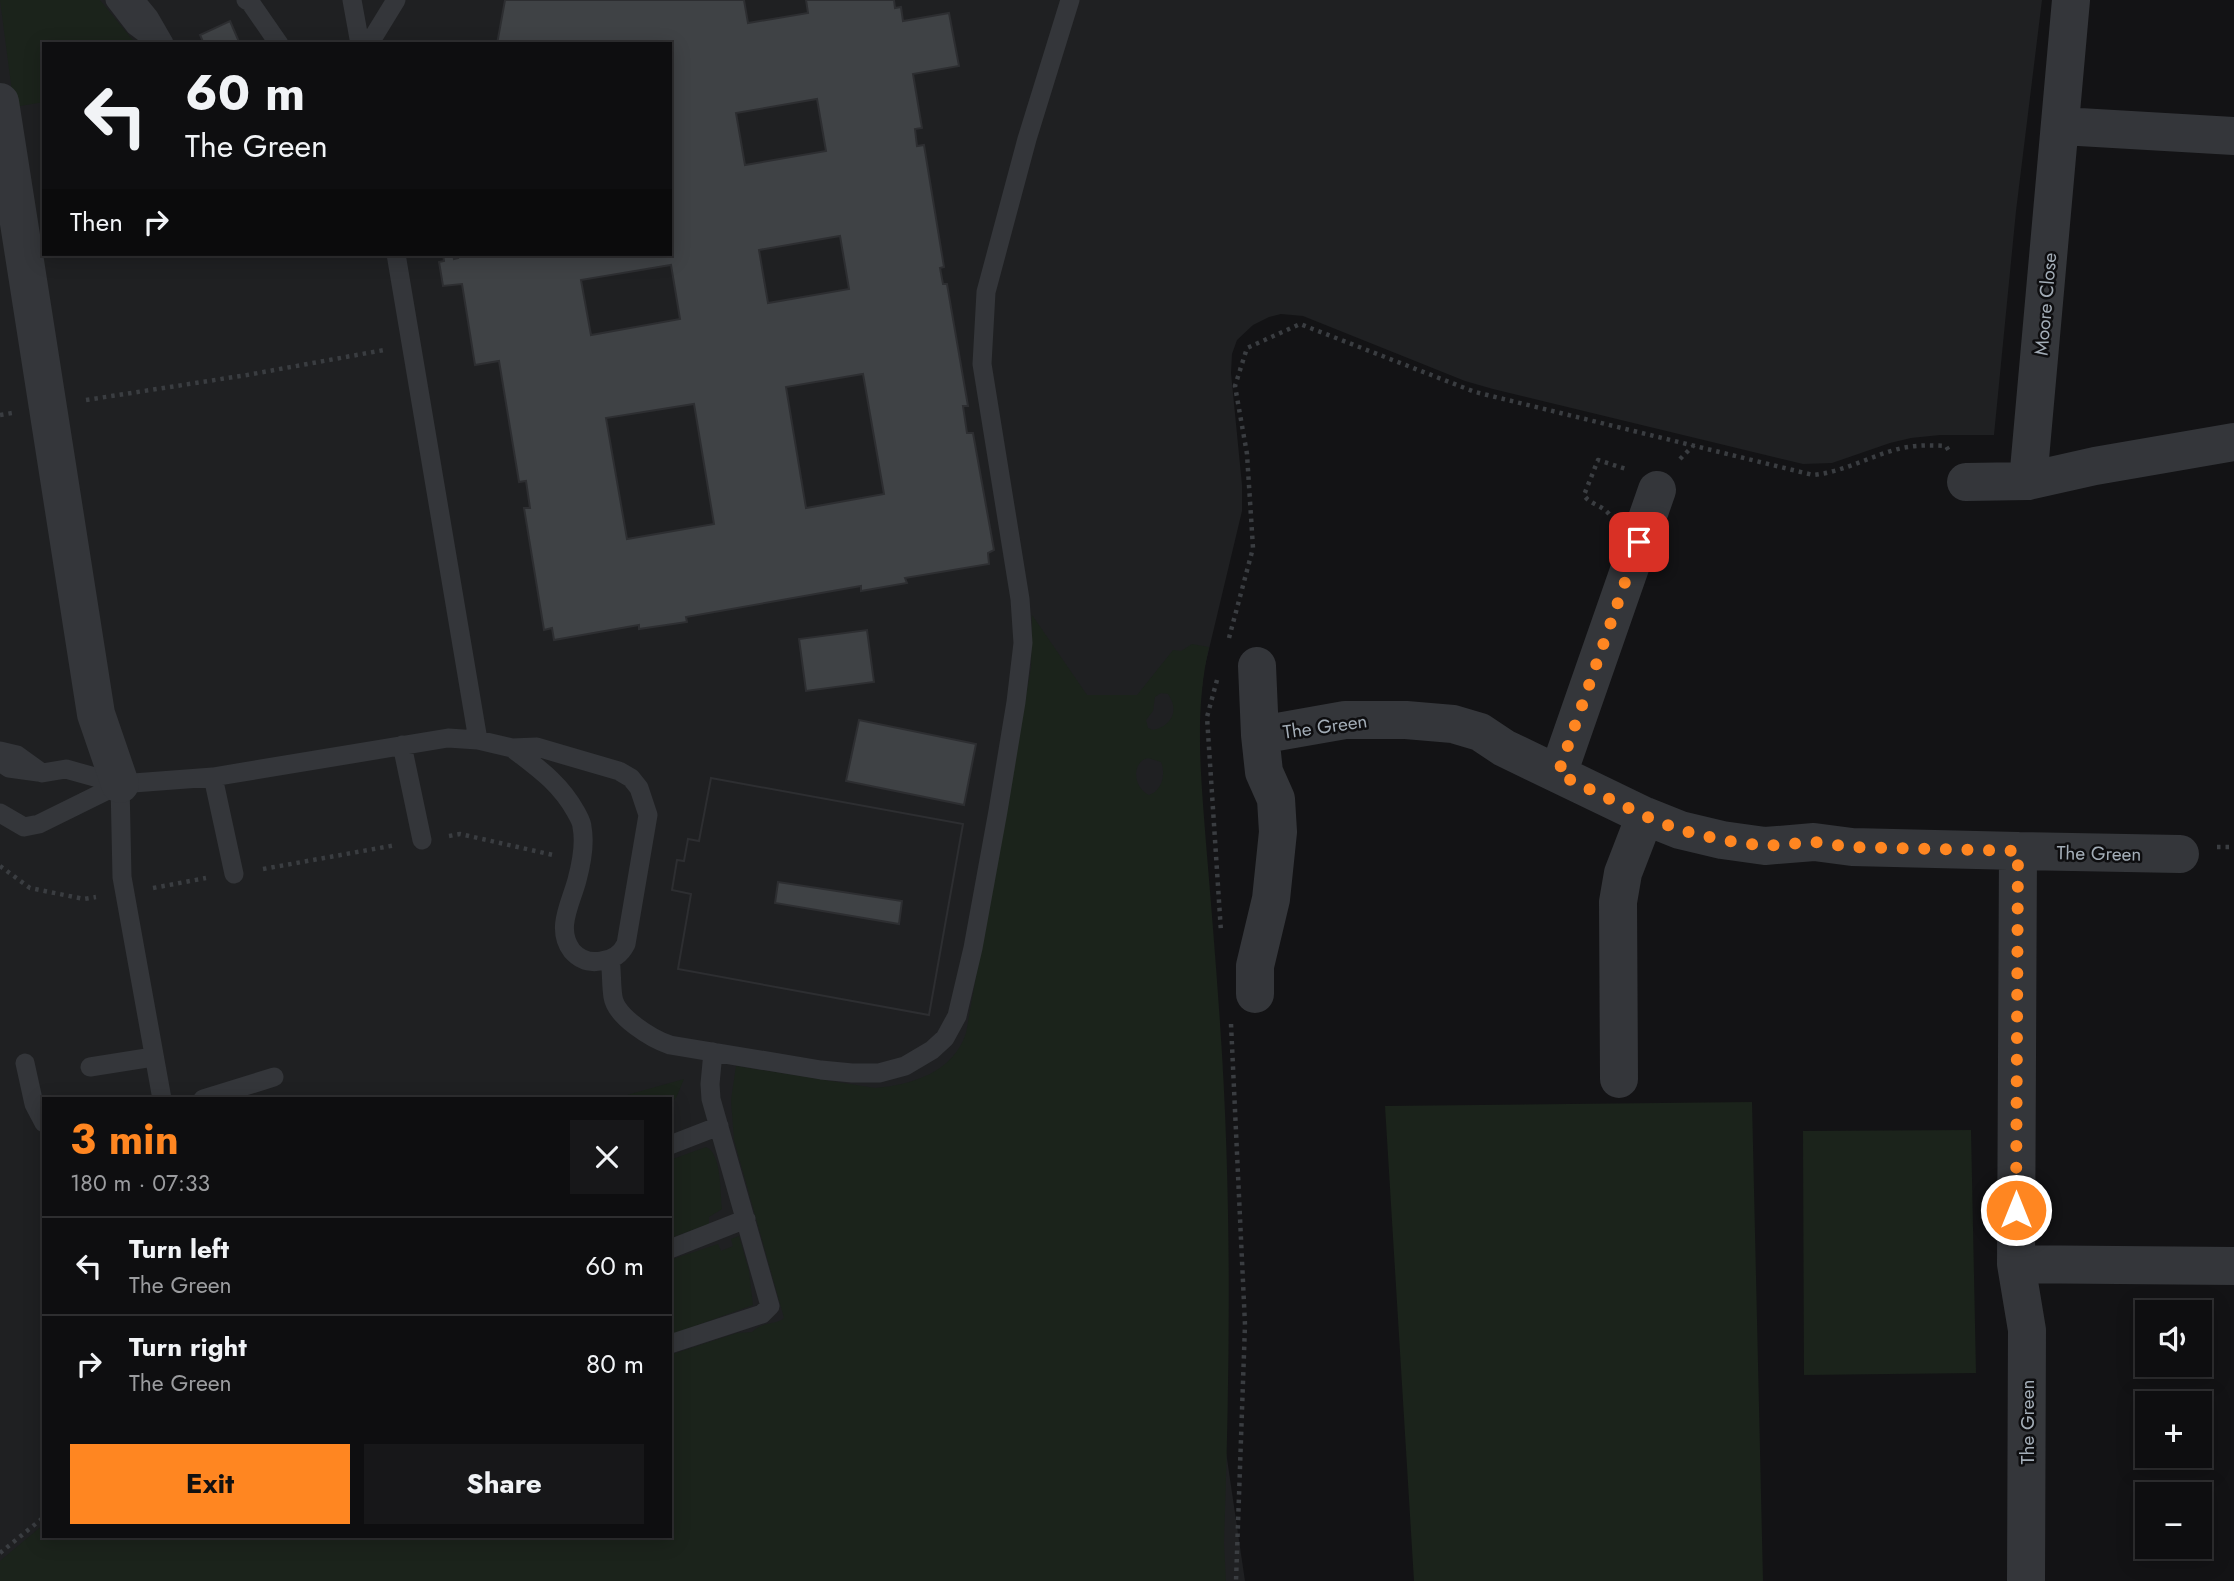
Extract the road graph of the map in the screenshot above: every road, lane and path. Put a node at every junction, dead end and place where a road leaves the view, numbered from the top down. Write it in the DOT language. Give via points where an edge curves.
graph roads {
  1 [pos="115,0"];
  2 [pos="135,0"];
  3 [pos="352,0"];
  4 [pos="396,0"];
  5 [pos="1070,0"];
  6 [pos="2071,0"];
  7 [pos="248,1"];
  8 [pos="156,42"];
  9 [pos="163,42"];
  10 [pos="278,42"];
  11 [pos="360,42"];
  12 [pos="370,42"];
  13 [pos="0,102"];
  14 [pos="2062,127"];
  15 [pos="2234,136"];
  16 [pos="396,256"];
  17 [pos="411,344"];
  18 [pos="47,406"];
  19 [pos="0,415"];
  20 [pos="2234,442"];
  21 [pos="1646,481"];
  22 [pos="2028,481"];
  23 [pos="1966,482"];
  24 [pos="1611,518"];
  25 [pos="1257,666"];
  26 [pos="1260,736"];
  27 [pos="478,740"];
  28 [pos="402,745"];
  29 [pos="512,748"];
  30 [pos="0,751"];
  31 [pos="0,762"];
  32 [pos="42,772"];
  33 [pos="1558,774"];
  34 [pos="213,777"];
  35 [pos="120,784"];
  36 [pos="0,813"];
  37 [pos="1645,816"];
  38 [pos="422,840"];
  39 [pos="2234,847"];
  40 [pos="2018,851"];
  41 [pos="2195,852"];
  42 [pos="581,861"];
  43 [pos="0,866"];
  44 [pos="234,874"];
  45 [pos="126,894"];
  46 [pos="610,958"];
  47 [pos="1255,994"];
  48 [pos="713,1052"];
  49 [pos="153,1057"];
  50 [pos="25,1063"];
  51 [pos="90,1067"];
  52 [pos="274,1077"];
  53 [pos="1619,1079"];
  54 [pos="162,1097"];
  55 [pos="209,1097"];
  56 [pos="42,1119"];
  57 [pos="719,1126"];
  58 [pos="672,1144"];
  59 [pos="746,1219"];
  60 [pos="672,1248"];
  61 [pos="2016,1264"];
  62 [pos="2234,1266"];
  63 [pos="672,1343"];
  64 [pos="42,1519"];
  65 [pos="0,1552"];
  66 [pos="2026,1581"];
  1 -- 8 [label="lane" via="135,26"];
  2 -- 9 [label="lane"];
  3 -- 11 [label="lane"];
  4 -- 12 [label="lane"];
  5 -- 48 [label="lane" via="986,292 982,365 1023,643 996,824 957,1016 932,1050 905,1066 879,1073 821,1070"];
  6 -- 14 [label="street, Moore Close"];
  7 -- 10 [label="lane"];
  13 -- 18 [label="street"];
  14 -- 15 [label="street"];
  14 -- 22 [label="street, Moore Close"];
  16 -- 17 [label="lane"];
  17 -- 18 [label="path" via="247,376"];
  17 -- 27 [label="lane"];
  18 -- 19 [label="path"];
  18 -- 35 [label="street" via="96,714"];
  20 -- 22 [label="street"];
  21 -- 24 [label="path" via="1598,460 1584,495"];
  21 -- 33 [label="street"];
  22 -- 23 [label="street"];
  25 -- 26 [label="street"];
  26 -- 33 [label="street, The Green" via="1345,720 1453,724 1480,732"];
  26 -- 47 [label="street, The Green" via="1264,772 1276,799 1278,832 1271,899 1255,966"];
  27 -- 28 [label="lane" via="438,738"];
  27 -- 29 [label="lane"];
  28 -- 34 [label="lane"];
  28 -- 38 [label="lane"];
  29 -- 42 [label="lane" via="549,775 570,802 582,826"];
  29 -- 46 [label="lane" via="537,747 619,771 631,778 642,794 648,822 626,944"];
  30 -- 32 [label="lane" via="17,755"];
  31 -- 32 [label="lane" via="9,768"];
  32 -- 35 [label="lane" via="66,769"];
  33 -- 37 [label="street, The Green"];
  34 -- 35 [label="lane"];
  34 -- 44 [label="lane"];
  35 -- 36 [label="lane" via="39,824 24,827"];
  35 -- 45 [label="lane"];
  37 -- 40 [label="street, The Green" via="1680,830 1765,846 1814,842"];
  37 -- 53 [label="street" via="1623,873 1618,902"];
  38 -- 42 [label="path" via="460,834"];
  38 -- 44 [label="path"];
  39 -- 41 [label="path"];
  40 -- 41 [label="street, The Green"];
  40 -- 61 [label="street, The Green"];
  42 -- 46 [label="lane" via="565,936 569,948 581,959"];
  43 -- 45 [label="path" via="30,888 84,899"];
  44 -- 45 [label="path"];
  45 -- 49 [label="lane"];
  46 -- 48 [label="lane" via="614,1003 632,1023 665,1043"];
  48 -- 57 [label="lane" via="710,1095"];
  49 -- 51 [label="lane"];
  49 -- 54 [label="lane"];
  50 -- 56 [label="lane"];
  52 -- 55 [label="lane"];
  57 -- 58 [label="lane"];
  57 -- 59 [label="lane"];
  59 -- 60 [label="lane"];
  59 -- 63 [label="lane" via="769,1308"];
  61 -- 62 [label="street"];
  61 -- 66 [label="street, The Green" via="2027,1330"];
  64 -- 65 [label="path"];
}
